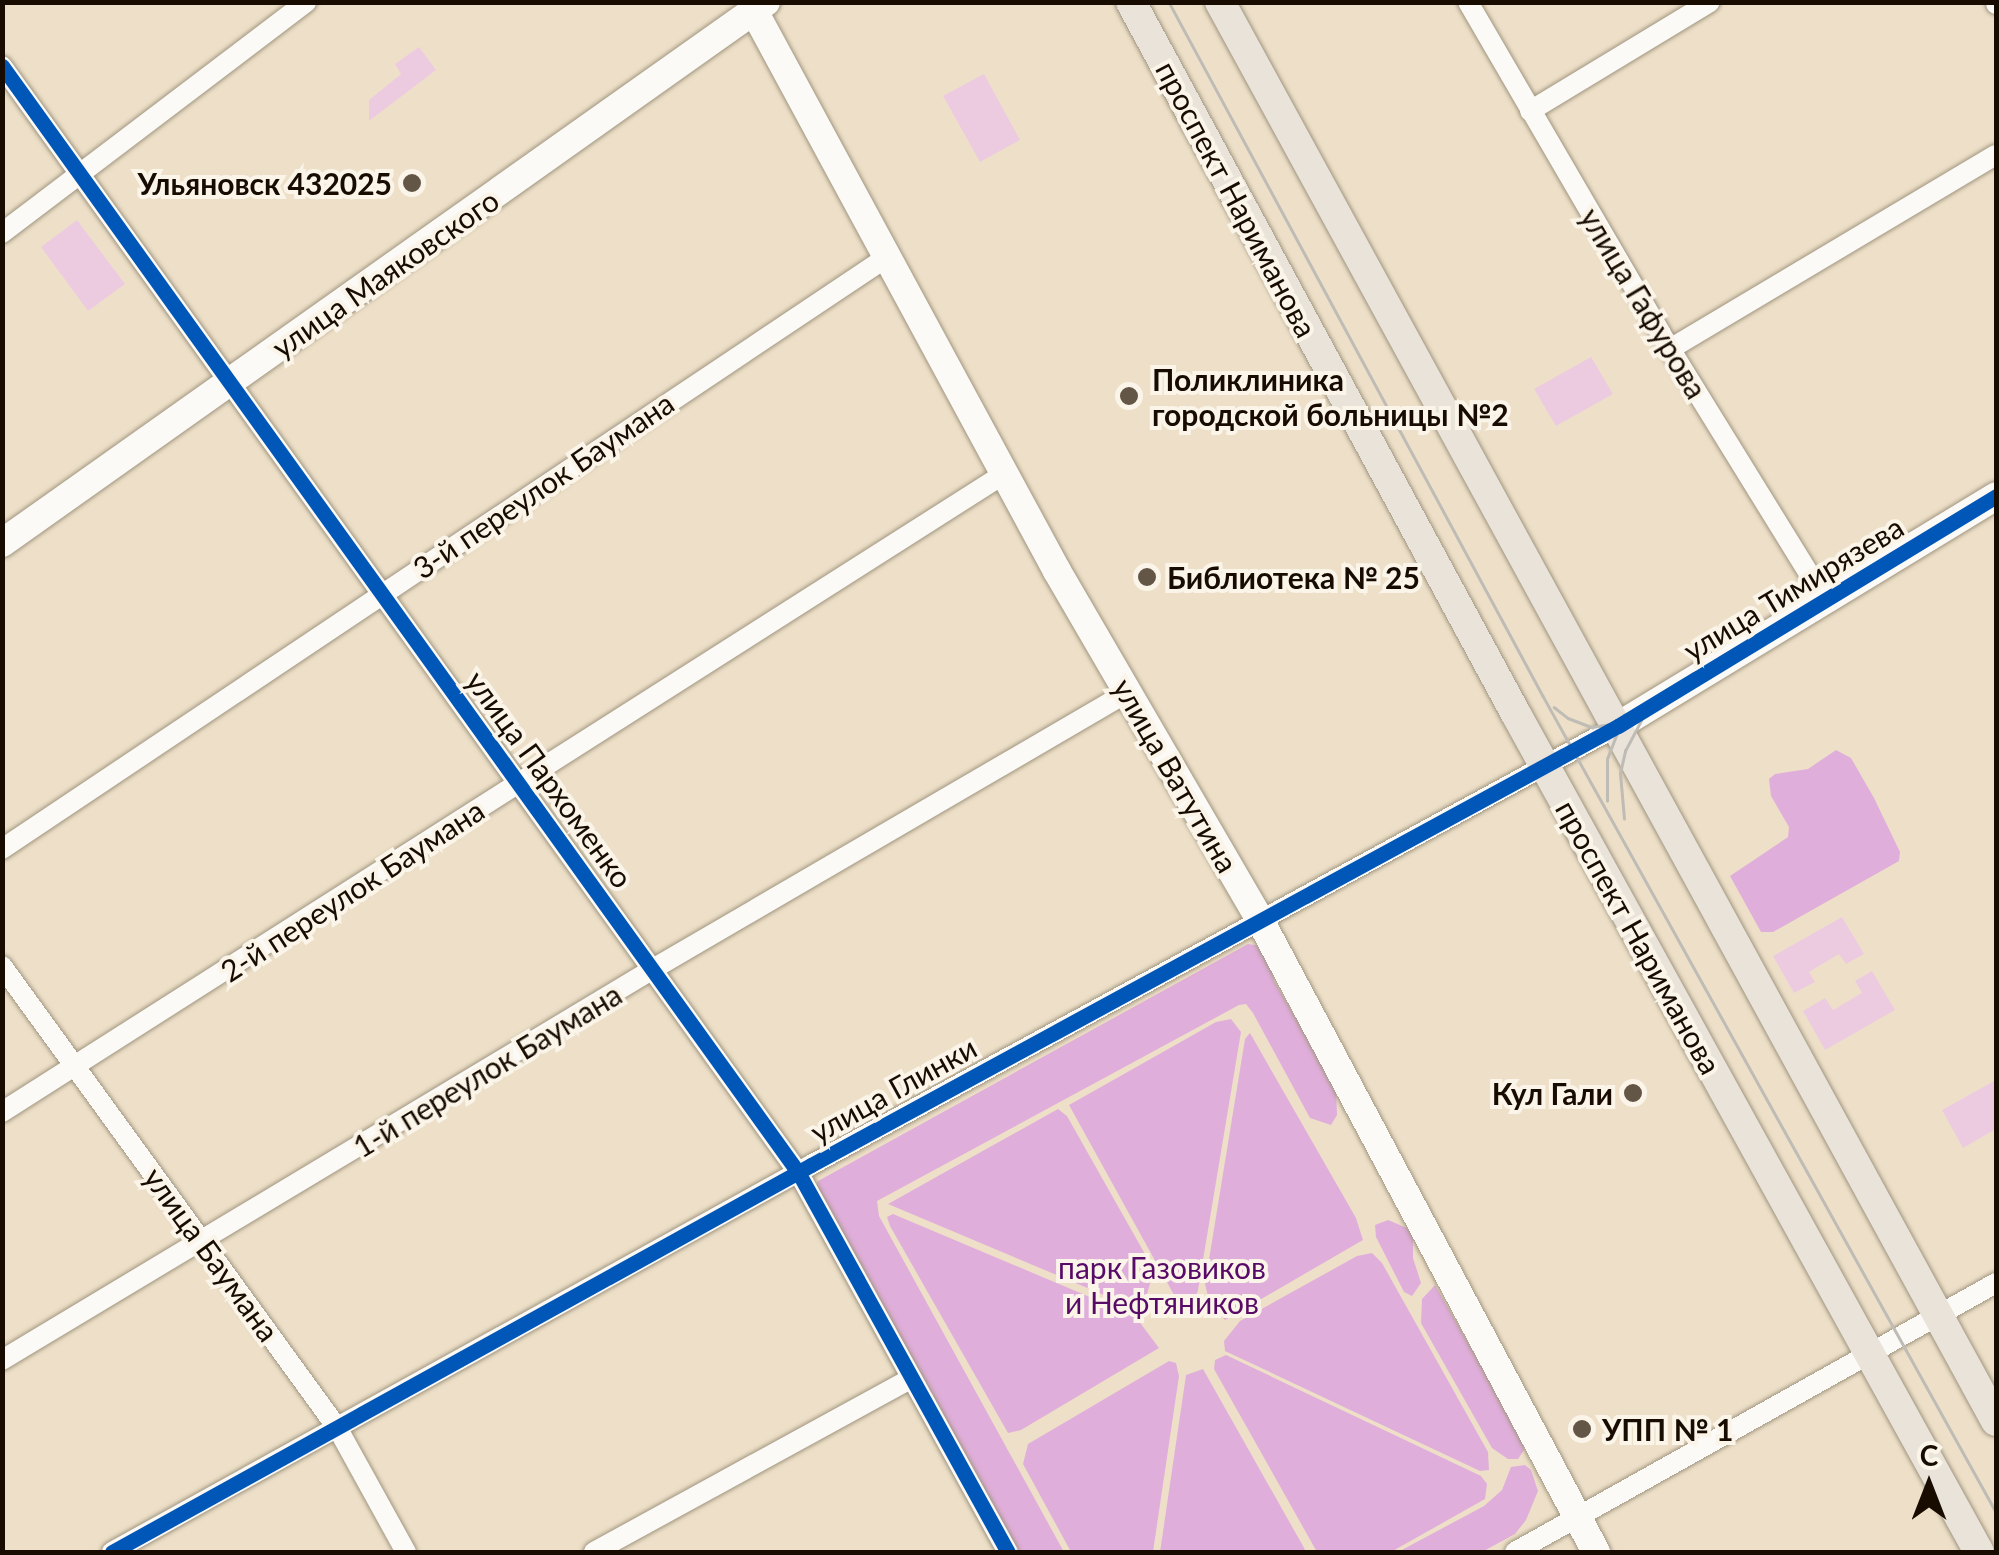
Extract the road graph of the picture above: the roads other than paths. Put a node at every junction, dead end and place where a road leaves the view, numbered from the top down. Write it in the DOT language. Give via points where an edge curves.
graph roads {
  1 [pos="306,2"];
  2 [pos="1131,2"];
  3 [pos="1220,2"];
  4 [pos="1468,2"];
  5 [pos="1710,2"];
  6 [pos="755,5"];
  7 [pos="2,66"];
  8 [pos="1530,111"];
  9 [pos="1996,155"];
  10 [pos="81,175"];
  11 [pos="2,233"];
  12 [pos="887,258"];
  13 [pos="1670,349"];
  14 [pos="230,381"];
  15 [pos="1004,474"];
  16 [pos="1996,496"];
  17 [pos="2,542"];
  18 [pos="383,593"];
  19 [pos="1826,601"];
  20 [pos="1128,692"];
  21 [pos="1618,726"];
  22 [pos="1544,763"];
  23 [pos="520,783"];
  24 [pos="2,849"];
  25 [pos="1260,920"];
  26 [pos="2,966"];
  27 [pos="653,969"];
  28 [pos="78,1065"];
  29 [pos="2,1112"];
  30 [pos="798,1172"];
  31 [pos="203,1243"];
  32 [pos="1996,1283"];
  33 [pos="1940,1317"];
  34 [pos="1871,1356"];
  35 [pos="2,1360"];
  36 [pos="912,1378"];
  37 [pos="1996,1420"];
  38 [pos="338,1429"];
  39 [pos="1577,1518"];
  40 [pos="112,1552"];
  41 [pos="406,1552"];
  42 [pos="594,1552"];
  43 [pos="1008,1552"];
  44 [pos="1516,1552"];
  45 [pos="1596,1552"];
  46 [pos="1979,1552"];
  1 -- 10 [label="street"];
  2 -- 22 [label="main road, проспект Нариманова"];
  3 -- 21 [label="main road"];
  4 -- 8 [label="street, улица Гафурова"];
  5 -- 8 [label="street"];
  6 -- 12 [label="street, улица Ватутина"];
  6 -- 14 [label="street, улица Маяковского"];
  7 -- 10 [label="street, улица Пархоменко"];
  8 -- 13 [label="street, улица Гафурова"];
  9 -- 13 [label="street"];
  10 -- 11 [label="street"];
  10 -- 14 [label="street, улица Пархоменко"];
  12 -- 15 [label="street, улица Ватутина"];
  12 -- 18 [label="street, 3-й переулок Баумана"];
  13 -- 19 [label="street, улица Гафурова"];
  14 -- 17 [label="street, улица Маяковского"];
  14 -- 18 [label="street, улица Пархоменко"];
  15 -- 20 [label="street, улица Ватутина"];
  15 -- 23 [label="street, 2-й переулок Баумана"];
  16 -- 19 [label="street, улица Тимирязева"];
  18 -- 23 [label="street, улица Пархоменко"];
  18 -- 24 [label="street, 3-й переулок Баумана"];
  19 -- 21 [label="street, улица Тимирязева"];
  20 -- 25 [label="street, улица Ватутина"];
  20 -- 27 [label="street, 1-й переулок Баумана"];
  21 -- 22 [label="street, улица Глинки"];
  21 -- 33 [label="main road"];
  22 -- 25 [label="street, улица Глинки"];
  22 -- 34 [label="main road, проспект Нариманова"];
  23 -- 27 [label="street, улица Пархоменко"];
  23 -- 28 [label="street, 2-й переулок Баумана"];
  25 -- 30 [label="street, улица Глинки"];
  25 -- 39 [label="street, улица Ватутина"];
  26 -- 28 [label="street, улица Баумана"];
  27 -- 30 [label="street, улица Пархоменко"];
  27 -- 31 [label="street, 1-й переулок Баумана"];
  28 -- 29 [label="street, 2-й переулок Баумана"];
  28 -- 31 [label="street, улица Баумана"];
  30 -- 36 [label="street, улица Пархоменко"];
  30 -- 38 [label="street, улица Глинки"];
  31 -- 35 [label="street, 1-й переулок Баумана"];
  31 -- 38 [label="street, улица Баумана"];
  32 -- 33 [label="street"];
  33 -- 34 [label="street"];
  33 -- 37 [label="main road"];
  34 -- 39 [label="street"];
  34 -- 46 [label="main road, проспект Нариманова"];
  36 -- 42 [label="street"];
  36 -- 43 [label="street, улица Пархоменко"];
  38 -- 40 [label="street, улица Глинки"];
  38 -- 41 [label="street, улица Баумана"];
  39 -- 44 [label="street"];
  39 -- 45 [label="street, улица Ватутина"];
}
